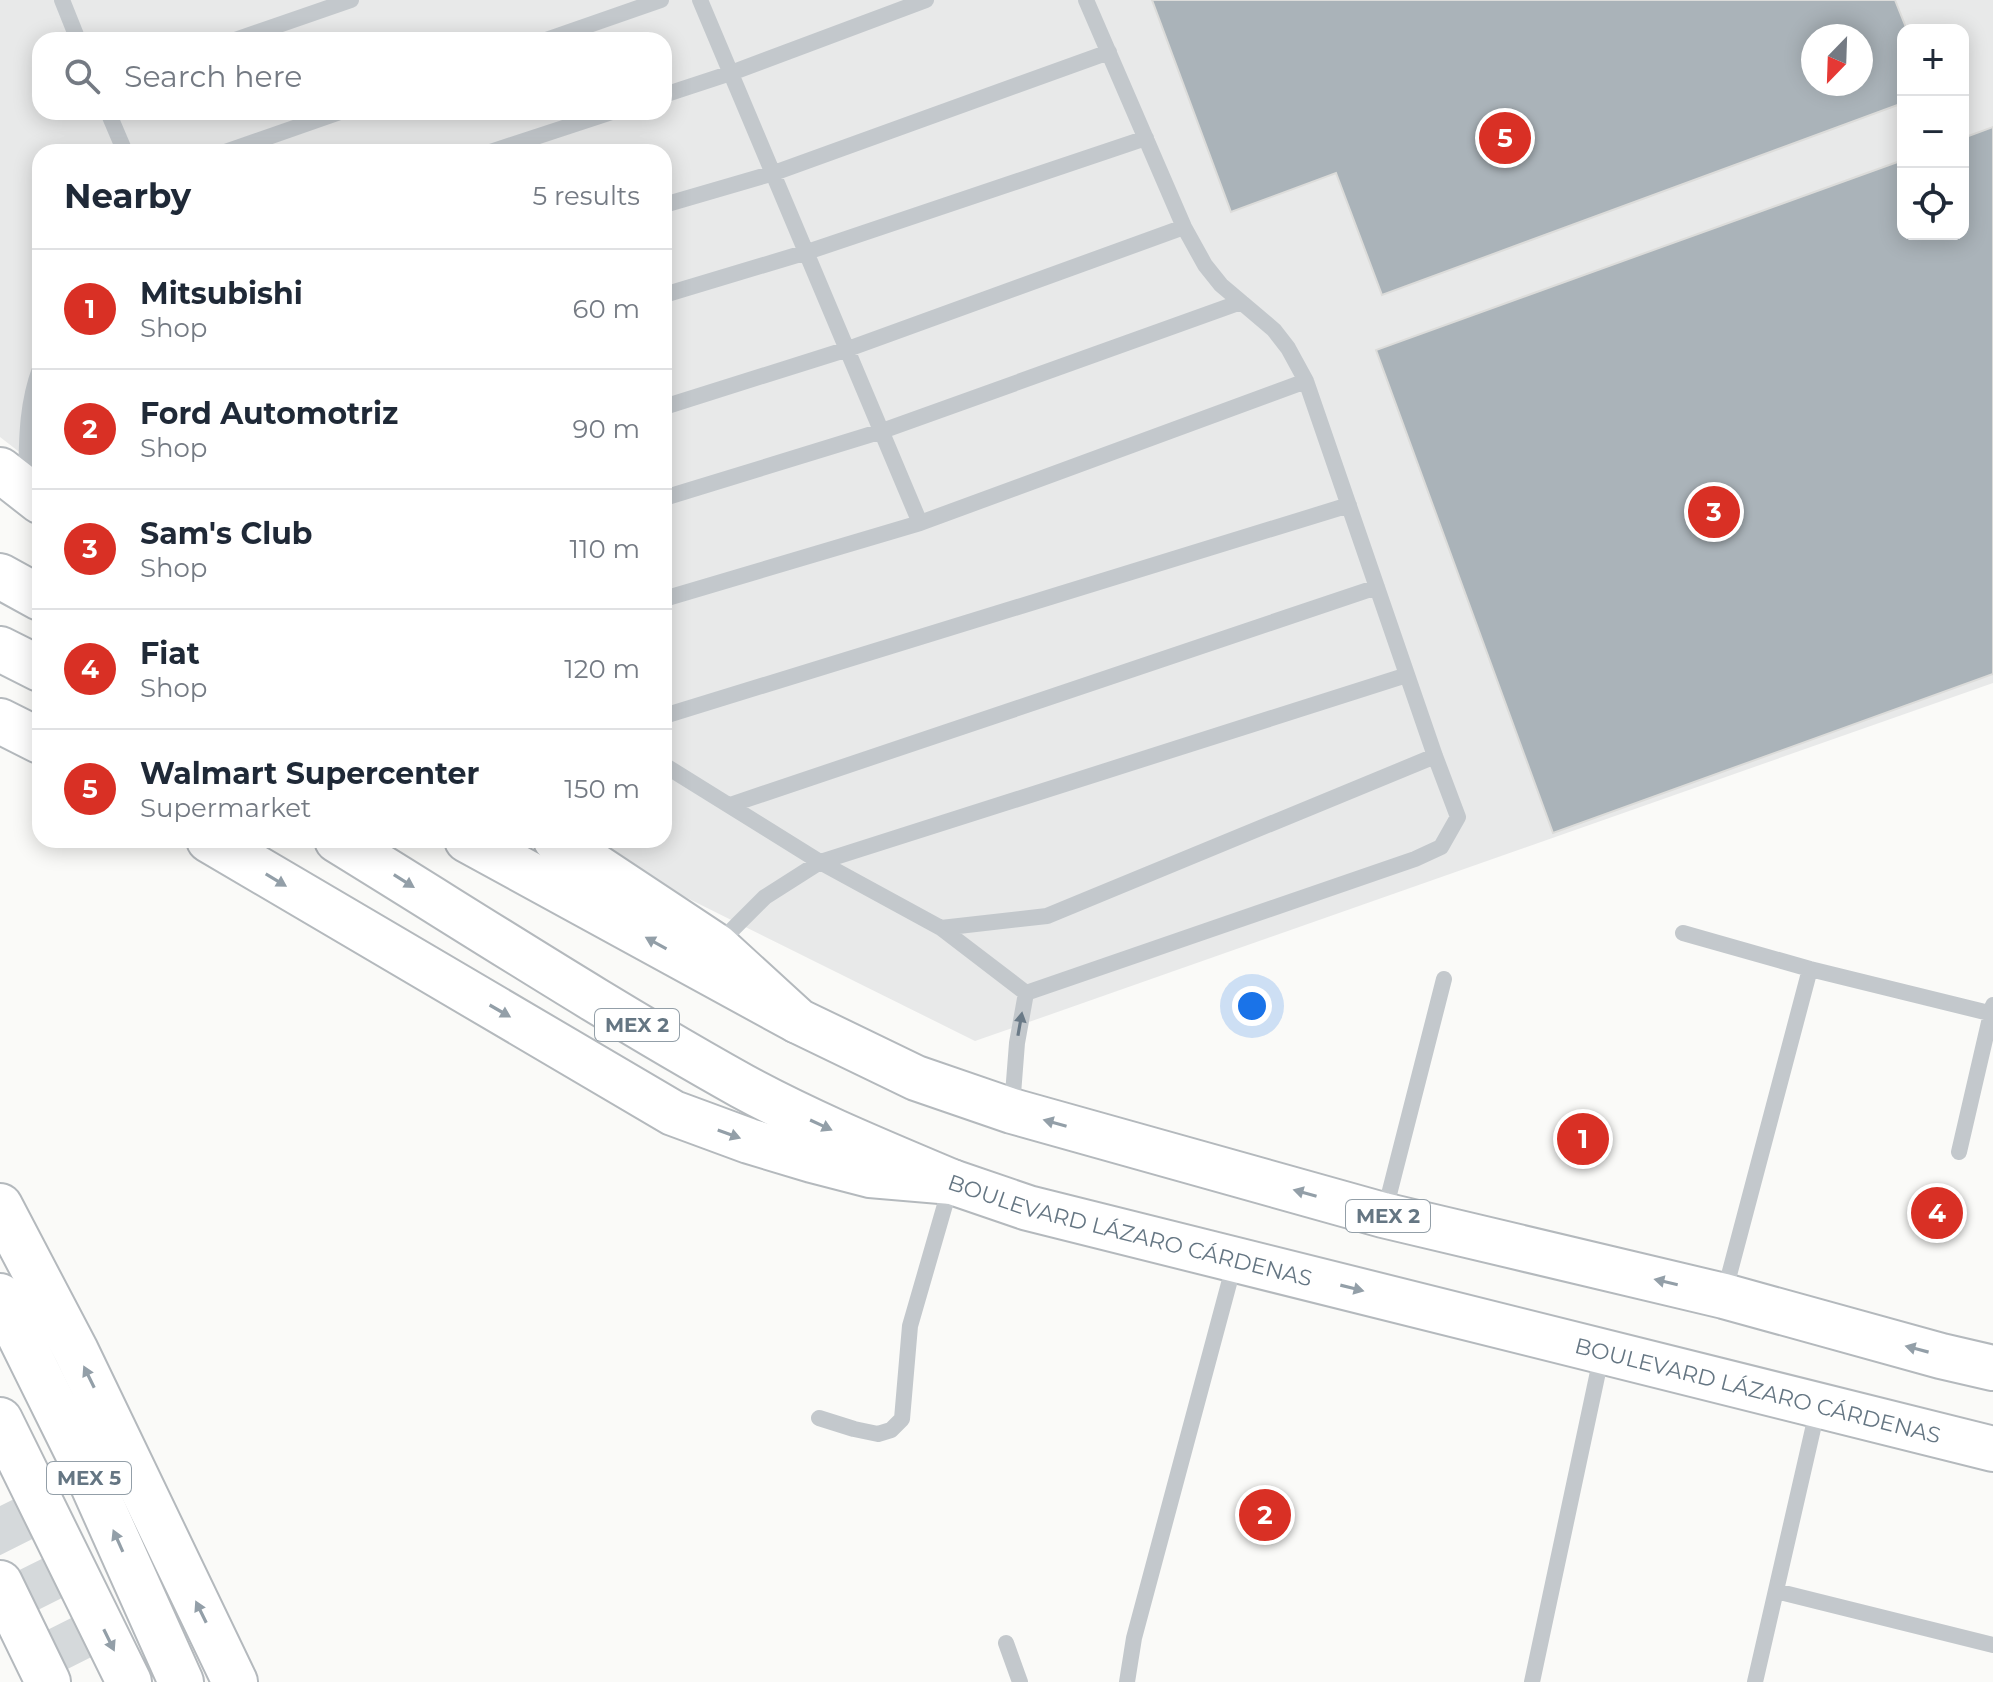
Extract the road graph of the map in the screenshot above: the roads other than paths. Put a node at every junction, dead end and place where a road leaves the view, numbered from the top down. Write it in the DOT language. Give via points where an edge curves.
graph roads {
  1 [pos="351,0"];
  2 [pos="661,0"];
  3 [pos="700,0"];
  4 [pos="926,0"];
  5 [pos="1086,0"];
  6 [pos="67,1"];
  7 [pos="76,32"];
  8 [pos="258,32"];
  9 [pos="569,32"];
  10 [pos="1109,52"];
  11 [pos="731,73"];
  12 [pos="672,92"];
  13 [pos="111,120"];
  14 [pos="317,120"];
  15 [pos="588,120"];
  16 [pos="1146,138"];
  17 [pos="122,144"];
  18 [pos="248,144"];
  19 [pos="514,144"];
  20 [pos="774,173"];
  21 [pos="672,203"];
  22 [pos="1184,227"];
  23 [pos="807,252"];
  24 [pos="672,293"];
  25 [pos="1241,302"];
  26 [pos="848,349"];
  27 [pos="1306,381"];
  28 [pos="32,389"];
  29 [pos="672,404"];
  30 [pos="882,431"];
  31 [pos="17,492"];
  32 [pos="672,496"];
  33 [pos="1349,505"];
  34 [pos="32,517"];
  35 [pos="920,523"];
  36 [pos="0,576"];
  37 [pos="1377,587"];
  38 [pos="32,594"];
  39 [pos="672,597"];
  40 [pos="0,649"];
  41 [pos="32,665"];
  42 [pos="1407,675"];
  43 [pos="672,714"];
  44 [pos="0,721"];
  45 [pos="32,739"];
  46 [pos="32,745"];
  47 [pos="0,754"];
  48 [pos="1435,756"];
  49 [pos="672,770"];
  50 [pos="730,805"];
  51 [pos="223,848"];
  52 [pos="350,848"];
  53 [pos="482,848"];
  54 [pos="568,848"];
  55 [pos="820,862"];
  56 [pos="941,928"];
  57 [pos="1683,933"];
  58 [pos="716,946"];
  59 [pos="1810,969"];
  60 [pos="1444,979"];
  61 [pos="1026,993"];
  62 [pos="1992,1010"];
  63 [pos="798,1021"];
  64 [pos="1012,1111"];
  65 [pos="1959,1152"];
  66 [pos="952,1182"];
  67 [pos="0,1206"];
  68 [pos="1383,1215"];
  69 [pos="1236,1259"];
  70 [pos="0,1296"];
  71 [pos="1724,1296"];
  72 [pos="1602,1351"];
  73 [pos="1993,1368"];
  74 [pos="1819,1405"];
  75 [pos="819,1418"];
  76 [pos="0,1420"];
  77 [pos="1993,1449"];
  78 [pos="0,1583"];
  79 [pos="1776,1591"];
  80 [pos="1006,1643"];
  81 [pos="1993,1645"];
  82 [pos="177,1673"];
  83 [pos="48,1682"];
  84 [pos="129,1682"];
  85 [pos="235,1682"];
  86 [pos="1020,1682"];
  87 [pos="1127,1682"];
  88 [pos="1532,1682"];
  89 [pos="1755,1682"];
  1 -- 8 [label="lane"];
  2 -- 9 [label="lane"];
  3 -- 11 [label="lane"];
  4 -- 11 [label="lane"];
  5 -- 10 [label="lane"];
  6 -- 7 [label="lane"];
  10 -- 16 [label="lane"];
  10 -- 20 [label="lane"];
  11 -- 12 [label="lane"];
  11 -- 20 [label="lane"];
  13 -- 17 [label="lane"];
  14 -- 18 [label="lane"];
  15 -- 19 [label="lane"];
  16 -- 22 [label="lane"];
  16 -- 23 [label="lane"];
  20 -- 21 [label="lane"];
  20 -- 23 [label="lane"];
  22 -- 25 [label="lane" via="1205,265"];
  22 -- 26 [label="lane"];
  23 -- 24 [label="lane"];
  23 -- 26 [label="lane"];
  25 -- 27 [label="lane" via="1274,330"];
  25 -- 30 [label="lane"];
  26 -- 29 [label="lane"];
  26 -- 30 [label="lane"];
  27 -- 33 [label="lane"];
  27 -- 35 [label="lane"];
  28 -- 31 [label="lane"];
  30 -- 32 [label="lane"];
  30 -- 35 [label="lane"];
  31 -- 34 [label="highway"];
  33 -- 37 [label="lane"];
  33 -- 43 [label="lane"];
  35 -- 39 [label="lane"];
  36 -- 38 [label="highway"];
  37 -- 42 [label="lane"];
  37 -- 50 [label="lane"];
  40 -- 41 [label="highway"];
  42 -- 48 [label="lane"];
  42 -- 55 [label="lane"];
  44 -- 45 [label="highway"];
  46 -- 47 [label="highway"];
  48 -- 56 [label="lane" via="1047,916"];
  48 -- 61 [label="lane" via="1458,817 1441,847"];
  49 -- 50 [label="lane"];
  50 -- 55 [label="lane"];
  51 -- 66 [label="highway, one-way" via="673,1113 761,1145 870,1175"];
  52 -- 66 [label="highway, BOULEVARD LÁZARO CÁRDENAS / MEX 2, one-way" via="744,1086"];
  63 -- 53 [label="highway, MEX 2, one-way"];
  54 -- 58 [label="highway"];
  55 -- 56 [label="lane"];
  55 -- 58 [label="lane" via="765,897"];
  56 -- 61 [label="lane"];
  57 -- 59 [label="lane"];
  58 -- 63 [label="highway"];
  59 -- 62 [label="lane"];
  59 -- 71 [label="lane"];
  60 -- 68 [label="lane"];
  64 -- 61 [label="lane, one-way"];
  62 -- 65 [label="lane"];
  63 -- 64 [label="highway, MEX 2" via="916,1078"];
  68 -- 64 [label="highway, MEX 2, one-way"];
  66 -- 69 [label="highway, BOULEVARD LÁZARO CÁRDENAS / MEX 2" via="1028,1208"];
  66 -- 75 [label="lane" via="910,1326 902,1419 878,1434"];
  85 -- 67 [label="highway, one-way"];
  71 -- 68 [label="highway, MEX 2, one-way"];
  69 -- 72 [label="highway, BOULEVARD LÁZARO CÁRDENAS / MEX 2, one-way"];
  69 -- 87 [label="lane" via="1134,1638"];
  82 -- 70 [label="highway, MEX 5, one-way"];
  73 -- 71 [label="highway, MEX 2, one-way"];
  72 -- 74 [label="highway, BOULEVARD LÁZARO CÁRDENAS / MEX 2"];
  72 -- 88 [label="lane"];
  74 -- 77 [label="highway, BOULEVARD LÁZARO CÁRDENAS / MEX 2"];
  74 -- 79 [label="lane"];
  76 -- 84 [label="highway, MEX 5, one-way"];
  78 -- 83 [label="highway"];
  79 -- 81 [label="lane"];
  79 -- 89 [label="lane"];
  80 -- 86 [label="lane"];
}
